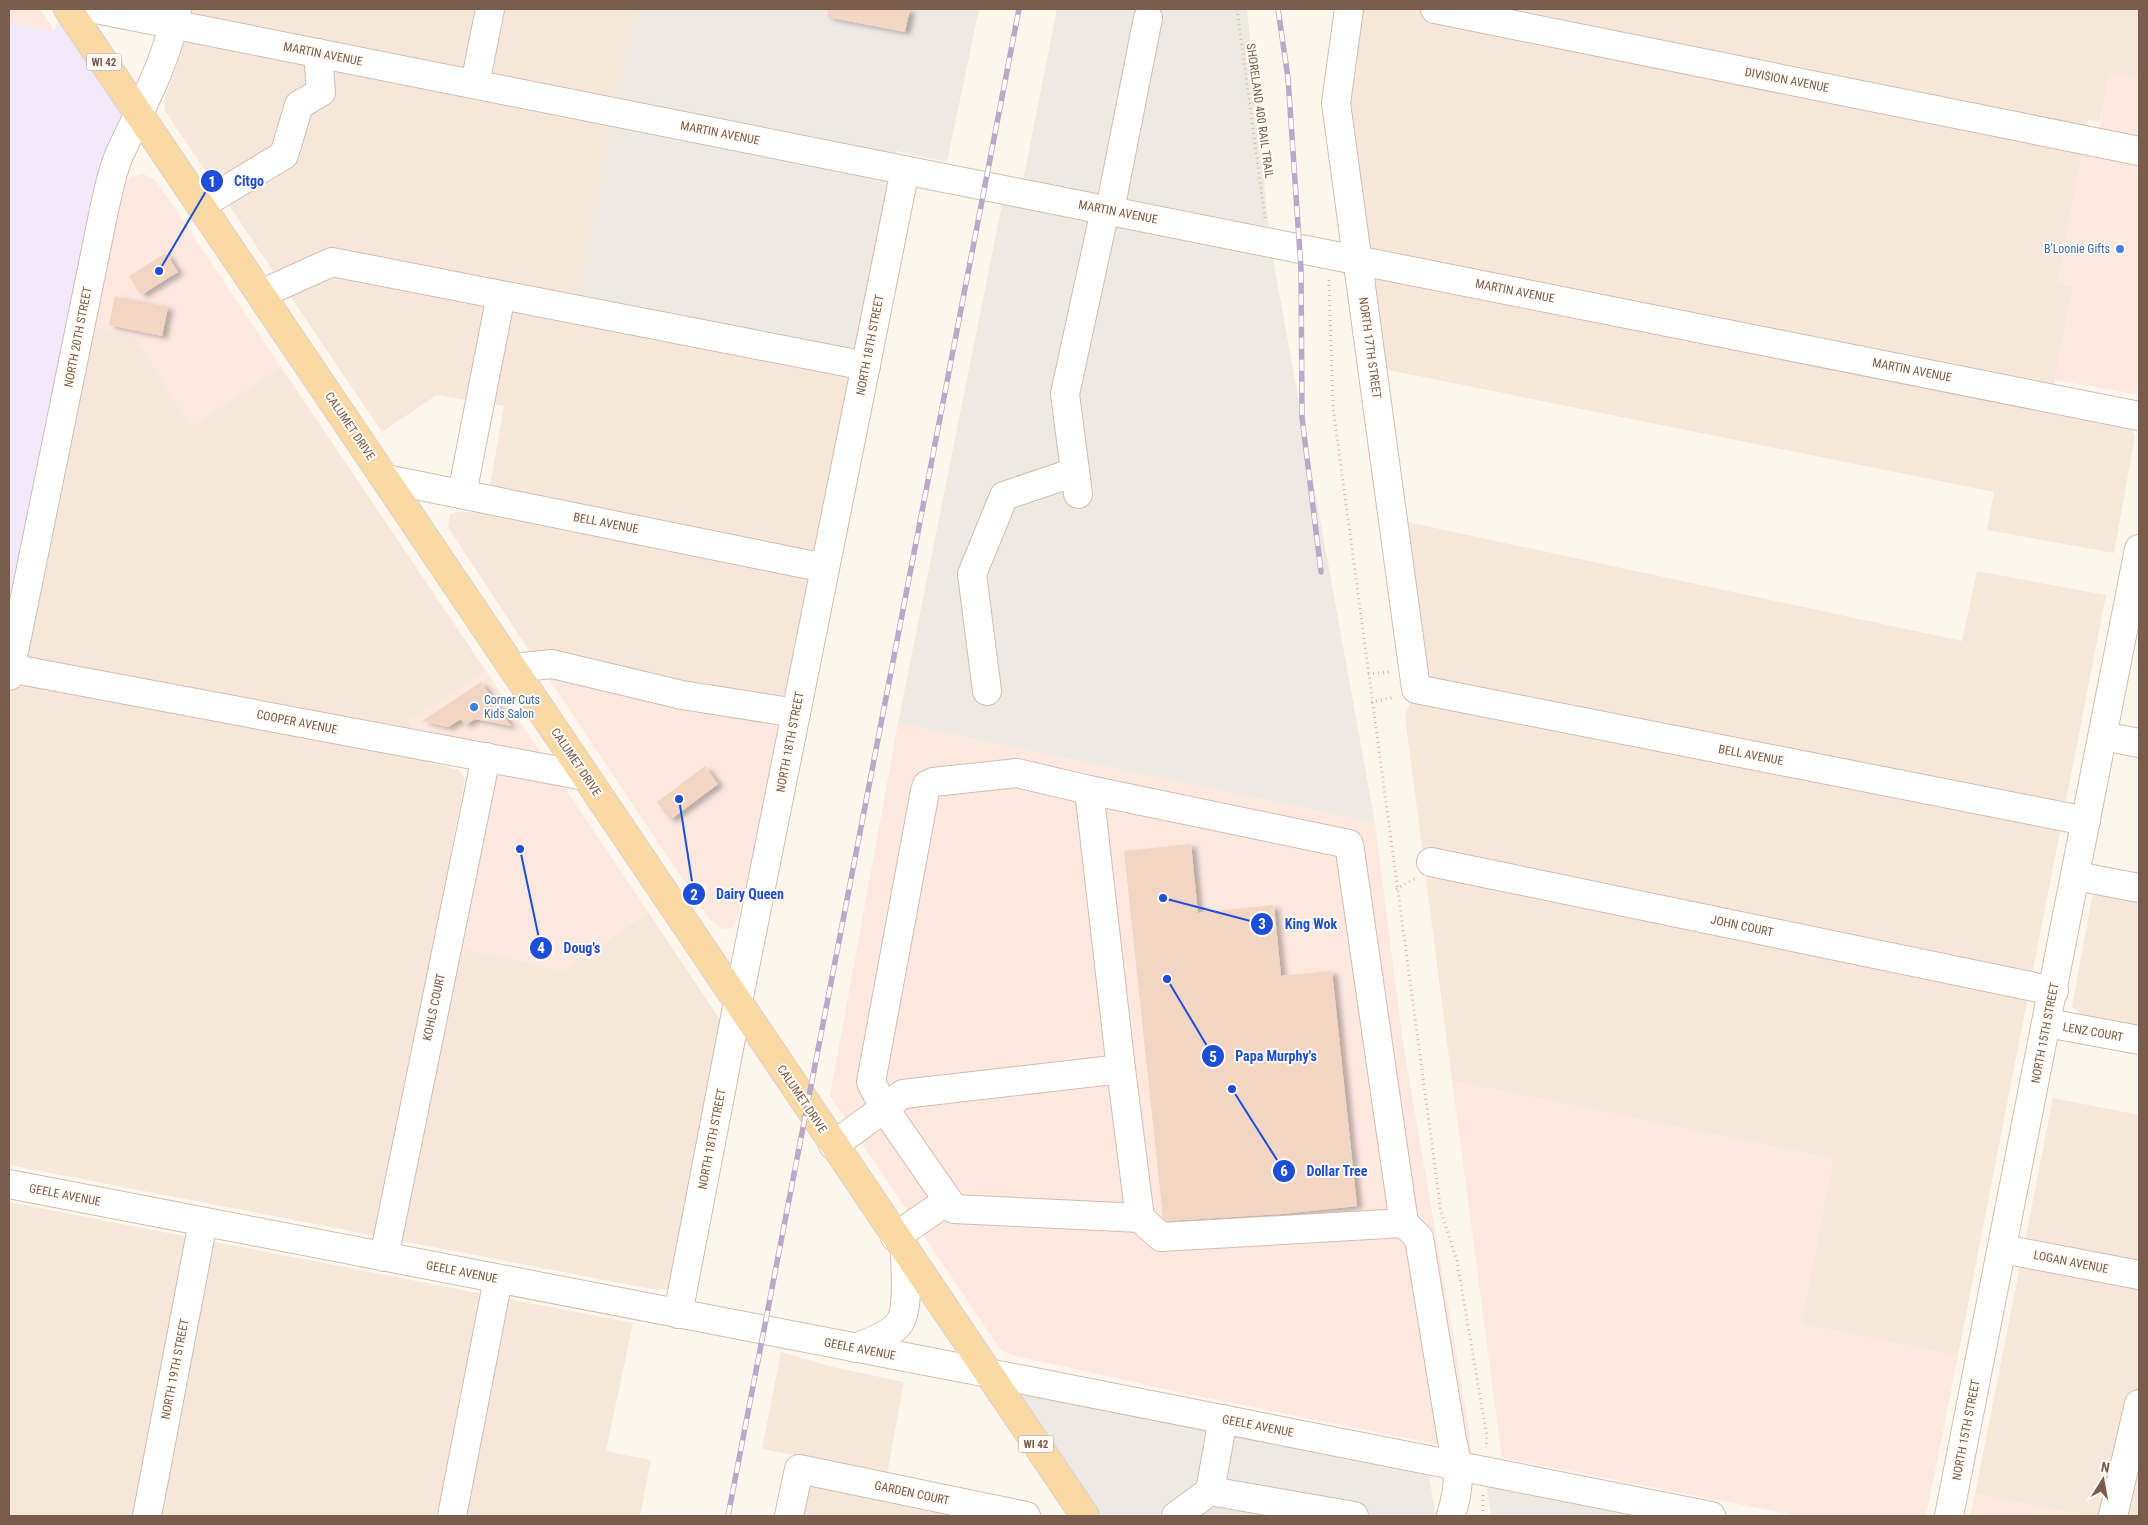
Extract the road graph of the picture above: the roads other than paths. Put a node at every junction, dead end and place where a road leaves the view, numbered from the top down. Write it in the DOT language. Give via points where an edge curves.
graph roads {
  1 [pos="68,9"];
  2 [pos="96,9"];
  3 [pos="490,9"];
  4 [pos="1349,9"];
  5 [pos="1436,9"];
  6 [pos="176,17"];
  7 [pos="1148,18"];
  8 [pos="318,53"];
  9 [pos="475,84"];
  10 [pos="140,115"];
  11 [pos="2139,151"];
  12 [pos="905,170"];
  13 [pos="201,205"];
  14 [pos="1107,210"];
  15 [pos="1357,259"];
  16 [pos="261,294"];
  17 [pos="501,295"];
  18 [pos="866,366"];
  19 [pos="2139,416"];
  20 [pos="386,479"];
  21 [pos="462,494"];
  22 [pos="2138,560"];
  23 [pos="825,568"];
  24 [pos="513,668"];
  25 [pos="9,670"];
  26 [pos="1416,689"];
  27 [pos="987,691"];
  28 [pos="796,713"];
  29 [pos="2103,736"];
  30 [pos="2139,743"];
  31 [pos="486,758"];
  32 [pos="585,776"];
  33 [pos="1089,790"];
  34 [pos="2086,821"];
  35 [pos="1431,862"];
  36 [pos="2076,876"];
  37 [pos="2139,888"];
  38 [pos="2054,991"];
  39 [pos="738,1002"];
  40 [pos="2047,1023"];
  41 [pos="2139,1040"];
  42 [pos="1121,1069"];
  43 [pos="884,1108"];
  44 [pos="833,1145"];
  45 [pos="9,1184"];
  46 [pos="946,1201"];
  47 [pos="1140,1218"];
  48 [pos="203,1222"];
  49 [pos="1404,1223"];
  50 [pos="900,1245"];
  51 [pos="2003,1249"];
  52 [pos="384,1257"];
  53 [pos="2139,1275"];
  54 [pos="498,1279"];
  55 [pos="678,1314"];
  56 [pos="855,1348"];
  57 [pos="988,1373"];
  58 [pos="2139,1404"];
  59 [pos="1223,1419"];
  60 [pos="1471,1468"];
  61 [pos="1210,1491"];
  62 [pos="147,1516"];
  63 [pos="452,1516"];
  64 [pos="789,1516"];
  65 [pos="1026,1516"];
  66 [pos="1085,1516"];
  67 [pos="1176,1516"];
  68 [pos="1354,1516"];
  69 [pos="1451,1516"];
  70 [pos="1711,1516"];
  71 [pos="1949,1516"];
  72 [pos="2113,1516"];
  1 -- 10 [label="main road, CALUMET DRIVE / WI 42"];
  2 -- 6 [label="street, MARTIN AVENUE"];
  3 -- 9 [label="street"];
  4 -- 15 [label="street, NORTH 17TH STREET" via="1336,102"];
  5 -- 11 [label="street, DIVISION AVENUE"];
  6 -- 8 [label="street, MARTIN AVENUE"];
  6 -- 10 [label="street, NORTH 20TH STREET" via="162,64"];
  7 -- 14 [label="street"];
  8 -- 9 [label="street, MARTIN AVENUE"];
  8 -- 13 [label="street" via="321,92 299,105 284,155"];
  9 -- 12 [label="street, MARTIN AVENUE"];
  10 -- 13 [label="main road, CALUMET DRIVE / WI 42"];
  10 -- 25 [label="street, NORTH 20TH STREET" via="120,152 104,210"];
  12 -- 14 [label="street, MARTIN AVENUE"];
  12 -- 18 [label="street, NORTH 18TH STREET"];
  13 -- 16 [label="main road, CALUMET DRIVE / WI 42"];
  14 -- 15 [label="street, MARTIN AVENUE"];
  14 -- 27 [label="street" via="1065,394 1076,483 1004,496 972,574"];
  15 -- 19 [label="street, MARTIN AVENUE"];
  15 -- 26 [label="street, NORTH 17TH STREET"];
  16 -- 17 [label="street" via="332,262"];
  16 -- 20 [label="main road, CALUMET DRIVE / WI 42"];
  17 -- 18 [label="street"];
  17 -- 21 [label="street"];
  18 -- 23 [label="street, NORTH 18TH STREET"];
  20 -- 21 [label="street, BELL AVENUE"];
  20 -- 24 [label="main road, CALUMET DRIVE / WI 42"];
  21 -- 23 [label="street, BELL AVENUE"];
  22 -- 29 [label="street, NORTH 15TH STREET"];
  23 -- 28 [label="street, NORTH 18TH STREET"];
  24 -- 28 [label="street" via="552,664 682,695"];
  24 -- 32 [label="main road, CALUMET DRIVE / WI 42"];
  25 -- 31 [label="street, COOPER AVENUE"];
  26 -- 34 [label="street, BELL AVENUE"];
  28 -- 39 [label="street, NORTH 18TH STREET"];
  29 -- 30 [label="street"];
  29 -- 34 [label="street, NORTH 15TH STREET"];
  31 -- 32 [label="street, COOPER AVENUE"];
  31 -- 52 [label="street, KOHLS COURT"];
  32 -- 39 [label="main road, CALUMET DRIVE / WI 42"];
  33 -- 42 [label="street"];
  33 -- 43 [label="street" via="1017,773 927,785 871,1082"];
  33 -- 49 [label="street" via="1349,844"];
  34 -- 36 [label="street, NORTH 15TH STREET"];
  35 -- 38 [label="street, JOHN COURT"];
  36 -- 37 [label="street"];
  36 -- 38 [label="street, NORTH 15TH STREET"];
  38 -- 40 [label="street, NORTH 15TH STREET"];
  39 -- 44 [label="main road, CALUMET DRIVE / WI 42"];
  39 -- 55 [label="street, NORTH 18TH STREET"];
  40 -- 41 [label="street, LENZ COURT"];
  40 -- 51 [label="street, NORTH 15TH STREET"];
  42 -- 43 [label="street" via="903,1094"];
  42 -- 47 [label="street"];
  43 -- 44 [label="street"];
  43 -- 46 [label="street"];
  44 -- 50 [label="main road, CALUMET DRIVE / WI 42"];
  45 -- 48 [label="street, GEELE AVENUE"];
  46 -- 47 [label="street" via="957,1210"];
  46 -- 50 [label="street"];
  47 -- 49 [label="street" via="1161,1237"];
  48 -- 52 [label="street, GEELE AVENUE"];
  48 -- 62 [label="street, NORTH 19TH STREET"];
  49 -- 60 [label="street" via="1419,1238 1452,1440"];
  50 -- 56 [label="street" via="905,1305 902,1320 891,1331"];
  50 -- 57 [label="main road, CALUMET DRIVE / WI 42"];
  51 -- 53 [label="street, LOGAN AVENUE"];
  51 -- 71 [label="street, NORTH 15TH STREET"];
  52 -- 54 [label="street, GEELE AVENUE"];
  54 -- 55 [label="street, GEELE AVENUE"];
  54 -- 63 [label="street"];
  55 -- 56 [label="street, GEELE AVENUE"];
  56 -- 57 [label="street, GEELE AVENUE"];
  57 -- 59 [label="street, GEELE AVENUE"];
  57 -- 66 [label="main road, CALUMET DRIVE / WI 42"];
  58 -- 72 [label="street"];
  59 -- 60 [label="street, GEELE AVENUE"];
  59 -- 61 [label="street"];
  60 -- 69 [label="street" via="1457,1494"];
  60 -- 70 [label="street, GEELE AVENUE"];
  61 -- 67 [label="street"];
  61 -- 68 [label="street"];
  64 -- 65 [label="street, GARDEN COURT" via="799,1469"];
}
